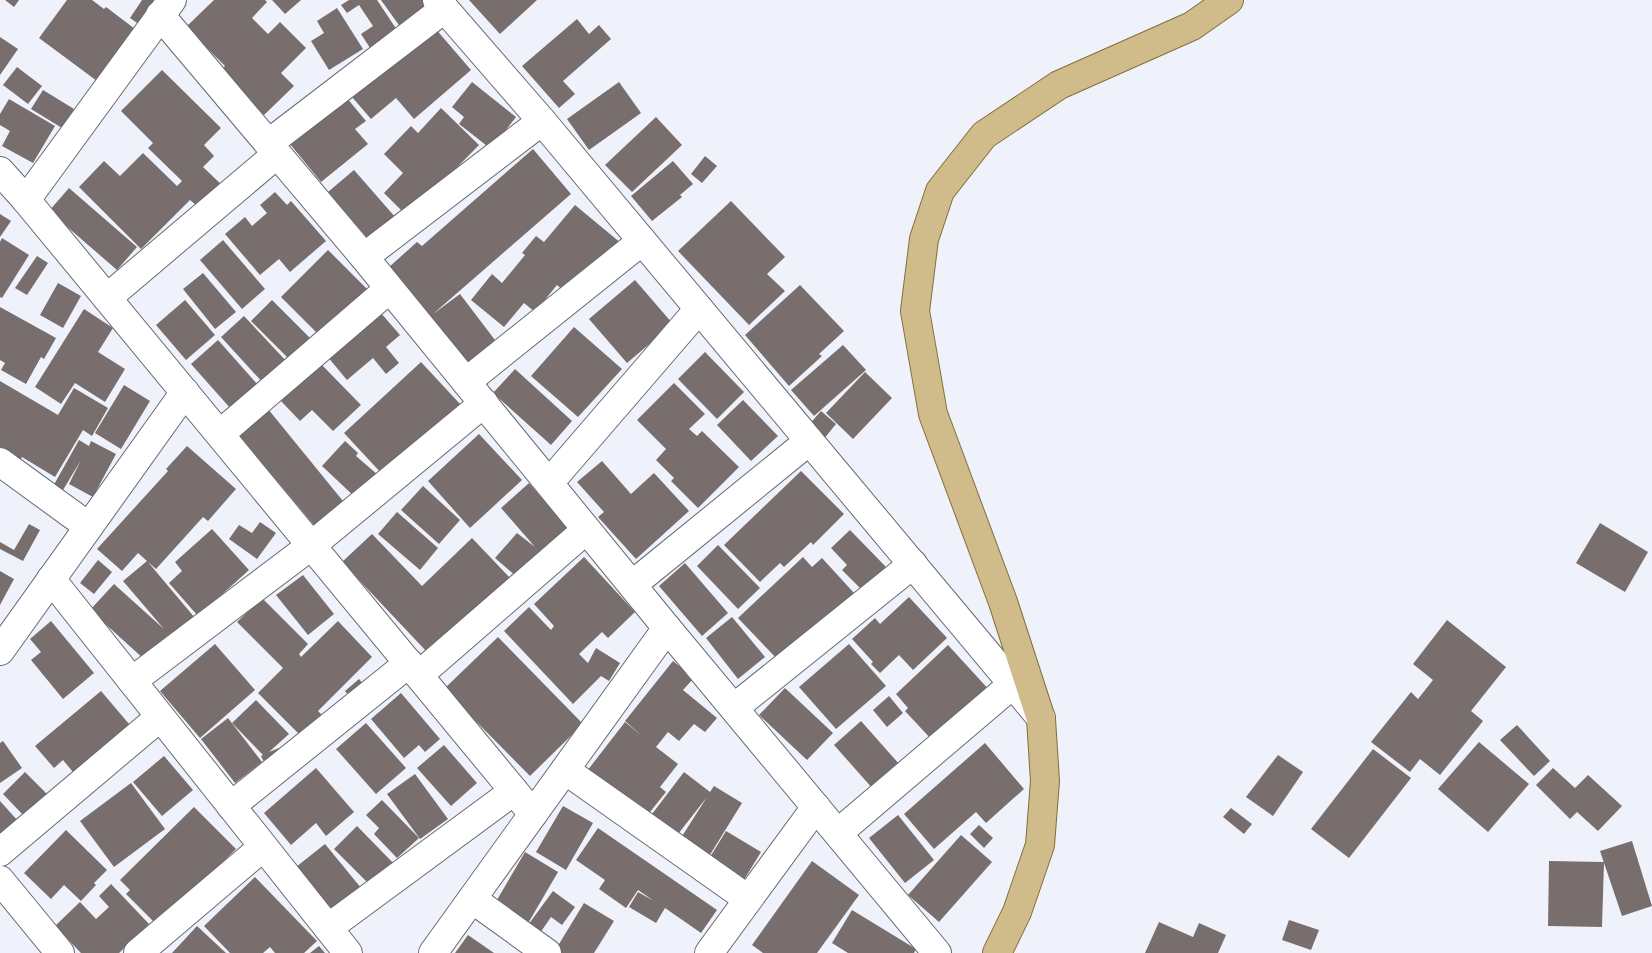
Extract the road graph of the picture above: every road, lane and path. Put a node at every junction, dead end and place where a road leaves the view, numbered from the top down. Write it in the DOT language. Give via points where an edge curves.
graph roads {
  1 [pos="1229,0"];
  2 [pos="441,4"];
  3 [pos="166,8"];
  4 [pos="542,121"];
  5 [pos="273,148"];
  6 [pos="0,171"];
  7 [pos="26,200"];
  8 [pos="642,241"];
  9 [pos="364,257"];
  10 [pos="389,288"];
  11 [pos="108,298"];
  12 [pos="698,309"];
  13 [pos="466,382"];
  14 [pos="184,392"];
  15 [pos="484,403"];
  16 [pos="220,434"];
  17 [pos="809,441"];
  18 [pos="0,462"];
  19 [pos="549,483"];
  20 [pos="88,526"];
  21 [pos="586,530"];
  22 [pos="312,545"];
  23 [pos="912,564"];
  24 [pos="51,579"];
  25 [pos="632,585"];
  26 [pos="667,628"];
  27 [pos="0,651"];
  28 [pos="414,669"];
  29 [pos="132,681"];
  30 [pos="1013,684"];
  31 [pos="734,708"];
  32 [pos="160,717"];
  33 [pos="1042,719"];
  34 [pos="565,770"];
  35 [pos="514,790"];
  36 [pos="231,806"];
  37 [pos="816,806"];
  38 [pos="533,814"];
  39 [pos="838,833"];
  40 [pos="263,847"];
  41 [pos="0,852"];
  42 [pos="0,880"];
  43 [pos="472,899"];
  44 [pos="748,899"];
  45 [pos="328,928"];
  46 [pos="60,953"];
  47 [pos="138,953"];
  48 [pos="348,953"];
  49 [pos="433,953"];
  50 [pos="548,953"];
  51 [pos="709,953"];
  52 [pos="937,953"];
  53 [pos="997,953"];
  1 -- 33 [label="main road" via="1192,26 1059,85 984,134 940,191 924,239 915,312 932,414 1003,602"];
  2 -- 4 [label="street"];
  2 -- 5 [label="street"];
  3 -- 5 [label="street"];
  3 -- 7 [label="street"];
  4 -- 8 [label="street"];
  4 -- 9 [label="street"];
  5 -- 9 [label="street"];
  5 -- 11 [label="street"];
  6 -- 7 [label="street"];
  7 -- 11 [label="street"];
  8 -- 12 [label="street"];
  8 -- 13 [label="street"];
  9 -- 10 [label="street"];
  10 -- 13 [label="street"];
  10 -- 16 [label="street"];
  11 -- 14 [label="street"];
  12 -- 17 [label="street"];
  12 -- 19 [label="street"];
  13 -- 15 [label="street"];
  14 -- 16 [label="street"];
  14 -- 20 [label="street"];
  15 -- 19 [label="street"];
  15 -- 22 [label="street"];
  16 -- 22 [label="street"];
  17 -- 23 [label="street"];
  17 -- 25 [label="street"];
  18 -- 20 [label="street"];
  19 -- 21 [label="street"];
  20 -- 24 [label="street"];
  21 -- 25 [label="street"];
  21 -- 28 [label="street"];
  22 -- 28 [label="street"];
  22 -- 29 [label="street"];
  23 -- 30 [label="street"];
  23 -- 31 [label="street"];
  24 -- 27 [label="street"];
  24 -- 29 [label="street"];
  25 -- 26 [label="street"];
  26 -- 31 [label="street"];
  26 -- 34 [label="street"];
  28 -- 35 [label="street"];
  28 -- 36 [label="street"];
  29 -- 32 [label="street"];
  30 -- 33 [label="street"];
  30 -- 39 [label="street"];
  31 -- 37 [label="street"];
  32 -- 36 [label="street"];
  32 -- 41 [label="street"];
  33 -- 53 [label="main road" via="1045,781 1040,845 1017,912"];
  34 -- 38 [label="street"];
  34 -- 44 [label="street"];
  35 -- 38 [label="street"];
  35 -- 45 [label="street"];
  36 -- 40 [label="street"];
  37 -- 39 [label="street"];
  37 -- 44 [label="street"];
  38 -- 43 [label="street"];
  39 -- 52 [label="street"];
  40 -- 45 [label="street"];
  40 -- 47 [label="street"];
  42 -- 46 [label="street"];
  43 -- 49 [label="street"];
  43 -- 50 [label="street"];
  44 -- 51 [label="street"];
  45 -- 48 [label="street"];
}
